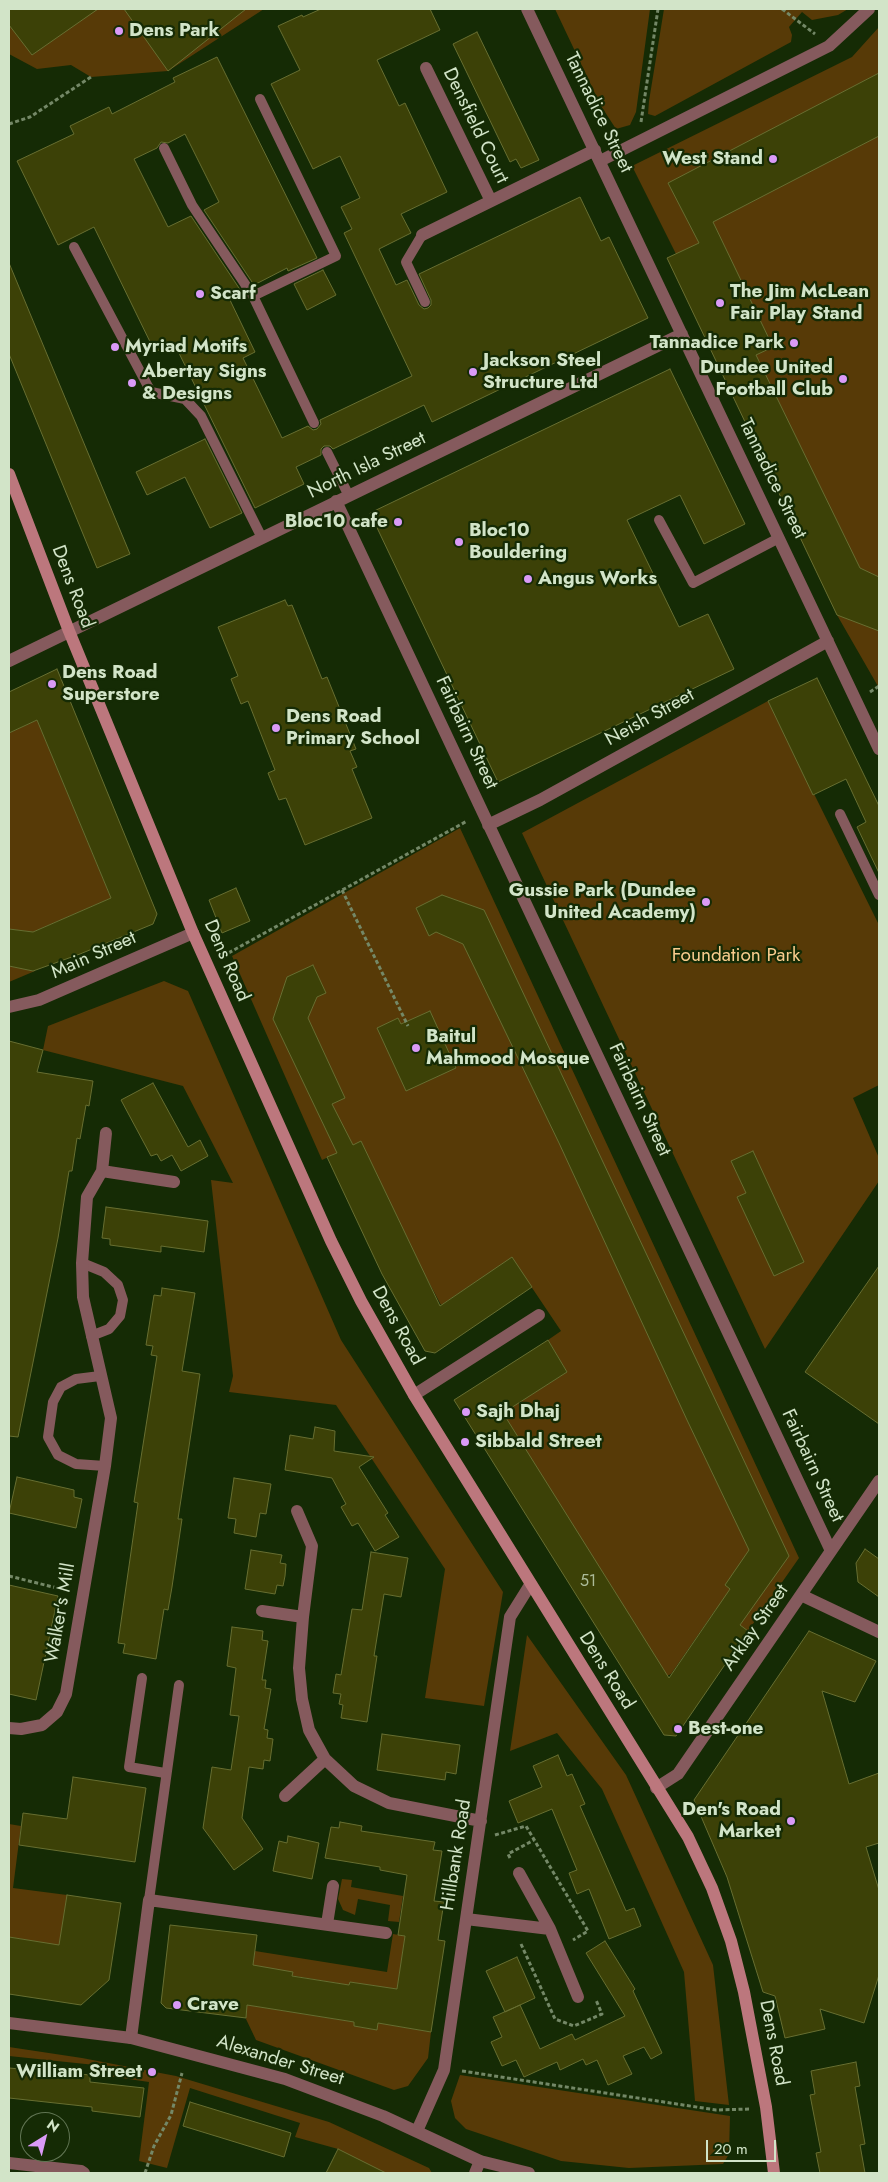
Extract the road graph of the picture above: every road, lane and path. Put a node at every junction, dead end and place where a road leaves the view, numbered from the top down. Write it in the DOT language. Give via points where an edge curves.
graph roads {
  1 [pos="527,9"];
  2 [pos="658,9"];
  3 [pos="782,9"];
  4 [pos="869,9"];
  5 [pos="829,46"];
  6 [pos="426,68"];
  7 [pos="91,77"];
  8 [pos="260,99"];
  9 [pos="9,124"];
  10 [pos="638,142"];
  11 [pos="164,148"];
  12 [pos="598,156"];
  13 [pos="491,201"];
  14 [pos="422,235"];
  15 [pos="74,247"];
  16 [pos="253,296"];
  17 [pos="425,302"];
  18 [pos="682,334"];
  19 [pos="314,423"];
  20 [pos="327,452"];
  21 [pos="9,474"];
  22 [pos="349,496"];
  23 [pos="336,502"];
  24 [pos="659,520"];
  25 [pos="262,538"];
  26 [pos="780,538"];
  27 [pos="69,631"];
  28 [pos="828,641"];
  29 [pos="9,661"];
  30 [pos="876,733"];
  31 [pos="879,749"];
  32 [pos="483,812"];
  33 [pos="840,814"];
  34 [pos="488,825"];
  35 [pos="342,890"];
  36 [pos="879,896"];
  37 [pos="192,933"];
  38 [pos="206,965"];
  39 [pos="9,1007"];
  40 [pos="408,1026"];
  41 [pos="106,1132"];
  42 [pos="102,1171"];
  43 [pos="174,1182"];
  44 [pos="82,1263"];
  45 [pos="539,1315"];
  46 [pos="91,1336"];
  47 [pos="100,1376"];
  48 [pos="414,1395"];
  49 [pos="105,1466"];
  50 [pos="879,1481"];
  51 [pos="297,1511"];
  52 [pos="831,1551"];
  53 [pos="9,1576"];
  54 [pos="530,1585"];
  55 [pos="83,1595"];
  56 [pos="801,1595"];
  57 [pos="262,1611"];
  58 [pos="303,1617"];
  59 [pos="879,1632"];
  60 [pos="142,1678"];
  61 [pos="179,1685"];
  62 [pos="9,1728"];
  63 [pos="325,1759"];
  64 [pos="165,1772"];
  65 [pos="656,1788"];
  66 [pos="285,1796"];
  67 [pos="481,1821"];
  68 [pos="519,1873"];
  69 [pos="332,1886"];
  70 [pos="149,1900"];
  71 [pos="466,1919"];
  72 [pos="326,1924"];
  73 [pos="550,1929"];
  74 [pos="386,1933"];
  75 [pos="578,1997"];
  76 [pos="9,2023"];
  77 [pos="131,2038"];
  78 [pos="460,2071"];
  79 [pos="182,2073"];
  80 [pos="730,2111"];
  81 [pos="417,2130"];
  82 [pos="9,2164"];
  83 [pos="478,2167"];
  84 [pos="84,2173"];
  85 [pos="145,2173"];
  86 [pos="529,2173"];
  87 [pos="774,2173"];
  1 -- 12 [label="street, Tannadice Street"];
  2 -- 10 [label="path"];
  3 -- 5 [label="path"];
  4 -- 5 [label="street, Densfield Court"];
  5 -- 10 [label="street, Densfield Court"];
  6 -- 13 [label="street, Densfield Court"];
  7 -- 9 [label="path" via="30,116"];
  8 -- 16 [label="lane" via="336,256"];
  10 -- 12 [label="street, Densfield Court"];
  11 -- 16 [label="lane" via="192,206"];
  12 -- 13 [label="street, Densfield Court"];
  12 -- 18 [label="street, Tannadice Street"];
  13 -- 14 [label="street, Densfield Court"];
  14 -- 17 [label="lane" via="406,262"];
  15 -- 25 [label="lane" via="151,392 185,399 201,416"];
  16 -- 19 [label="lane"];
  18 -- 22 [label="street, North Isla Street"];
  18 -- 26 [label="street, Tannadice Street"];
  20 -- 22 [label="lane"];
  21 -- 27 [label="main road, Dens Road"];
  22 -- 23 [label="street, North Isla Street"];
  23 -- 25 [label="street, North Isla Street"];
  23 -- 32 [label="street, Fairbairn Street"];
  24 -- 26 [label="lane" via="693,583"];
  25 -- 27 [label="street, North Isla Street"];
  26 -- 28 [label="street, Tannadice Street"];
  27 -- 29 [label="street, North Isla Street"];
  27 -- 37 [label="main road, Dens Road"];
  28 -- 30 [label="street, Tannadice Street"];
  28 -- 34 [label="street, Neish Street" via="540,800"];
  30 -- 31 [label="street, Tannadice Street"];
  32 -- 34 [label="street, Fairbairn Street"];
  32 -- 35 [label="path"];
  33 -- 36 [label="lane"];
  34 -- 52 [label="street, Fairbairn Street"];
  35 -- 38 [label="path"];
  35 -- 40 [label="path"];
  37 -- 38 [label="main road, Dens Road"];
  37 -- 39 [label="street, Main Street" via="39,1000"];
  38 -- 48 [label="main road, Dens Road" via="331,1241"];
  41 -- 42 [label="street, Walker's Mill"];
  42 -- 43 [label="street"];
  42 -- 44 [label="street, Walker's Mill" via="88,1197"];
  44 -- 46 [label="street, Walker's Mill" via="83,1297"];
  44 -- 46 [label="lane" via="104,1272 118,1285 123,1300 120,1316 109,1329"];
  45 -- 48 [label="street"];
  46 -- 47 [label="street, Walker's Mill"];
  47 -- 49 [label="street, Walker's Mill" via="111,1418"];
  47 -- 49 [label="lane" via="76,1379 62,1387 53,1402 48,1437 58,1455 76,1464"];
  48 -- 54 [label="main road, Dens Road"];
  49 -- 55 [label="street, Walker's Mill"];
  50 -- 52 [label="street, Arklay Street"];
  51 -- 58 [label="street" via="312,1546"];
  52 -- 56 [label="street, Arklay Street"];
  53 -- 55 [label="path"];
  54 -- 65 [label="main road, Dens Road"];
  54 -- 67 [label="street, Hillbank Road" via="510,1617"];
  55 -- 62 [label="street, Walker's Mill" via="66,1694 57,1712 42,1725"];
  56 -- 59 [label="street"];
  56 -- 65 [label="street, Arklay Street" via="678,1774"];
  57 -- 58 [label="street"];
  58 -- 63 [label="street" via="299,1668 302,1699 309,1730"];
  60 -- 64 [label="lane" via="129,1767"];
  61 -- 64 [label="lane"];
  63 -- 66 [label="street"];
  63 -- 67 [label="street" via="354,1786 389,1803"];
  64 -- 70 [label="lane"];
  65 -- 87 [label="main road, Dens Road" via="688,1837 712,1888 731,1941 758,2059"];
  67 -- 71 [label="street, Hillbank Road"];
  68 -- 73 [label="street"];
  69 -- 72 [label="street"];
  70 -- 72 [label="street"];
  70 -- 77 [label="street"];
  71 -- 73 [label="street"];
  71 -- 81 [label="street, Hillbank Road" via="444,2070"];
  72 -- 74 [label="street"];
  73 -- 75 [label="street"];
  76 -- 77 [label="street, Alexander Street"];
  77 -- 81 [label="street, Alexander Street" via="285,2079"];
  78 -- 80 [label="path"];
  79 -- 85 [label="path" via="170,2115"];
  81 -- 83 [label="street, Alexander Street"];
  82 -- 84 [label="street"];
  83 -- 86 [label="street, Alexander Street"];
}
